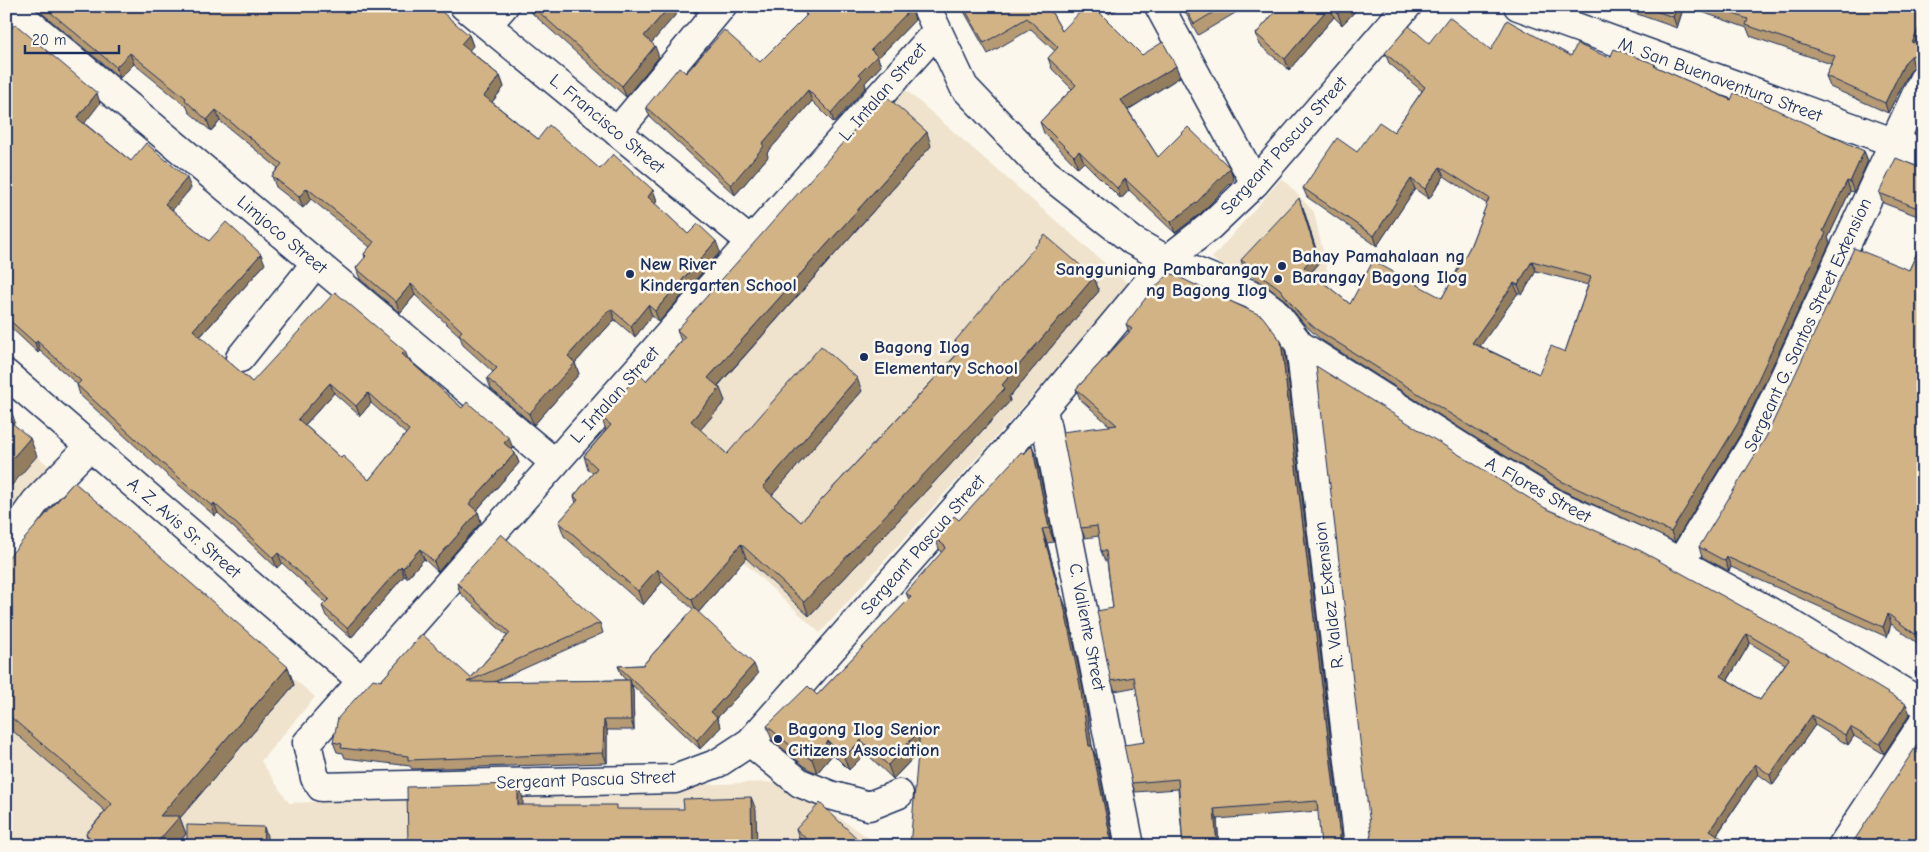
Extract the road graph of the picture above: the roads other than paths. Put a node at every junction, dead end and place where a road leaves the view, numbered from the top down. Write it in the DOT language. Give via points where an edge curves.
graph roads {
  1 [pos="9,6"];
  2 [pos="464,6"];
  3 [pos="722,6"];
  4 [pos="926,6"];
  5 [pos="1159,6"];
  6 [pos="1407,6"];
  7 [pos="1518,6"];
  8 [pos="496,16"];
  9 [pos="937,31"];
  10 [pos="1923,80"];
  11 [pos="617,132"];
  12 [pos="1894,143"];
  13 [pos="1923,153"];
  14 [pos="1255,183"];
  15 [pos="750,242"];
  16 [pos="1167,260"];
  17 [pos="316,263"];
  18 [pos="1300,345"];
  19 [pos="240,358"];
  20 [pos="6,374"];
  21 [pos="1044,409"];
  22 [pos="90,446"];
  23 [pos="555,463"];
  24 [pos="6,543"];
  25 [pos="1680,563"];
  26 [pos="362,681"];
  27 [pos="1923,704"];
  28 [pos="1923,723"];
  29 [pos="750,742"];
  30 [pos="311,764"];
  31 [pos="898,794"];
  32 [pos="1130,846"];
  33 [pos="1359,846"];
  34 [pos="1842,846"];
  1 -- 17 [label="street, Limjoco Street"];
  2 -- 8 [label="street, L. Francisco Street"];
  3 -- 11 [label="street"];
  4 -- 9 [label="street, A. Flores Street"];
  5 -- 14 [label="street"];
  6 -- 14 [label="street, Sergeant Pascua Street"];
  7 -- 12 [label="street, M. San Buenaventura Street"];
  8 -- 11 [label="street, L. Francisco Street"];
  9 -- 15 [label="street, L. Intalan Street"];
  9 -- 16 [label="street, A. Flores Street" via="964,87 1046,173 1133,241"];
  10 -- 12 [label="street, Sergeant G. Santos Street Extension"];
  11 -- 15 [label="street, L. Francisco Street"];
  12 -- 13 [label="street, M. San Buenaventura Street"];
  12 -- 25 [label="street, Sergeant G. Santos Street Extension" via="1755,440"];
  14 -- 16 [label="street, Sergeant Pascua Street" via="1210,226"];
  15 -- 23 [label="street, L. Intalan Street"];
  16 -- 18 [label="street, A. Flores Street" via="1253,295 1274,311"];
  16 -- 21 [label="street, Sergeant Pascua Street"];
  17 -- 19 [label="street"];
  17 -- 23 [label="street, Limjoco Street"];
  18 -- 25 [label="street, A. Flores Street" via="1557,505 1652,547"];
  18 -- 33 [label="street, R. Valdez Extension"];
  20 -- 22 [label="street, A. Z. Avis Sr. Street"];
  21 -- 29 [label="street, Sergeant Pascua Street"];
  21 -- 32 [label="street, C. Valiente Street"];
  22 -- 24 [label="street" via="36,501"];
  22 -- 26 [label="street, A. Z. Avis Sr. Street"];
  23 -- 26 [label="street, L. Intalan Street"];
  25 -- 27 [label="street, A. Flores Street" via="1785,620"];
  26 -- 30 [label="street, L. Intalan Street" via="306,743"];
  28 -- 34 [label="street"];
  29 -- 30 [label="street, Sergeant Pascua Street" via="718,763 675,779 321,788"];
  29 -- 31 [label="street" via="800,783 830,795 869,806"];
}
